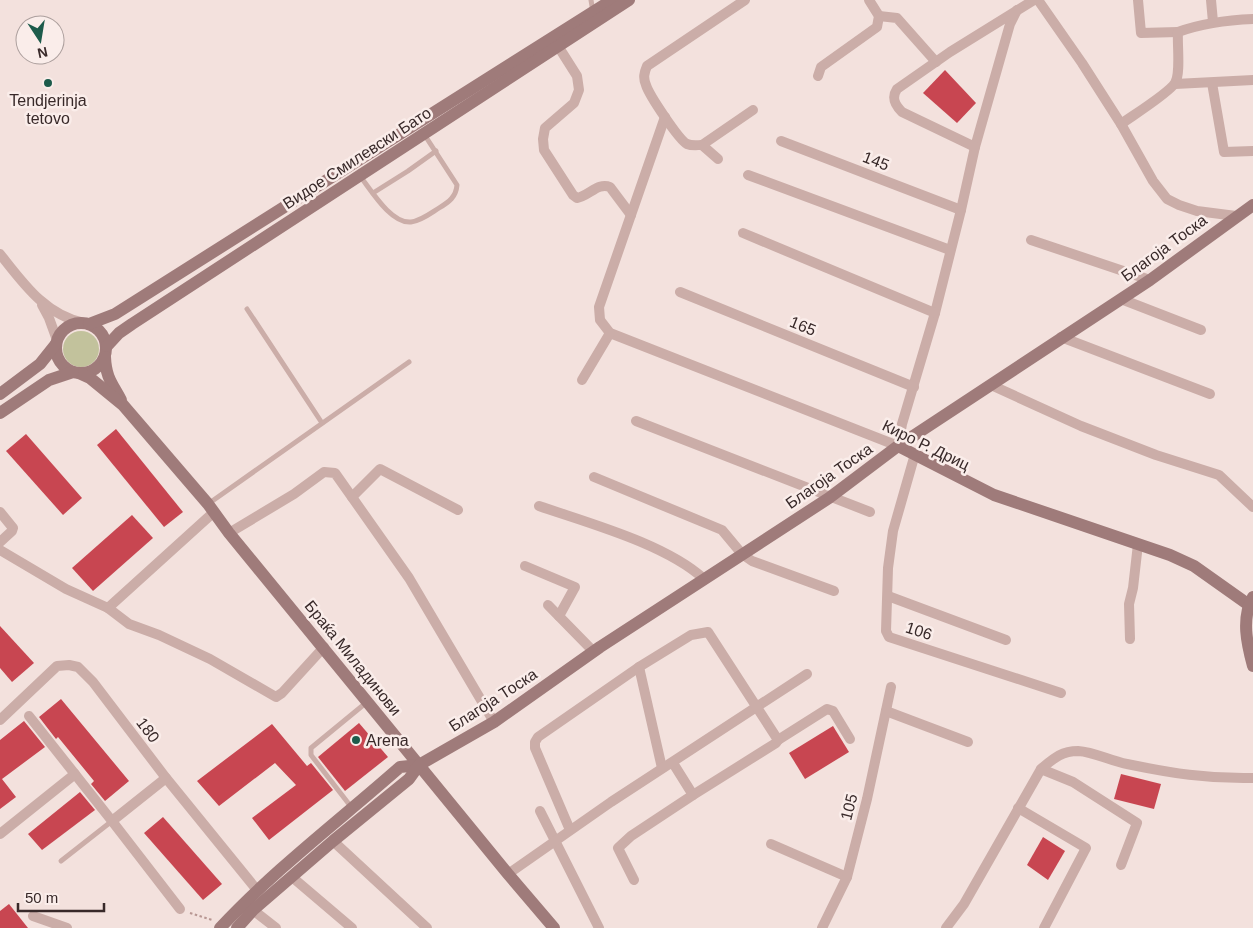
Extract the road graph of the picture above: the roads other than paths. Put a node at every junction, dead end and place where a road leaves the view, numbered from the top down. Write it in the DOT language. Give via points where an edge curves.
graph roads {
  1 [pos="612,0"];
  2 [pos="629,0"];
  3 [pos="746,0"];
  4 [pos="870,0"];
  5 [pos="1034,0"];
  6 [pos="1038,0"];
  7 [pos="1138,0"];
  8 [pos="1212,0"];
  9 [pos="592,6"];
  10 [pos="1017,10"];
  11 [pos="878,16"];
  12 [pos="1253,19"];
  13 [pos="1213,22"];
  14 [pos="1178,32"];
  15 [pos="558,46"];
  16 [pos="936,62"];
  17 [pos="818,76"];
  18 [pos="1253,80"];
  19 [pos="1212,83"];
  20 [pos="1175,84"];
  21 [pos="754,110"];
  22 [pos="665,117"];
  23 [pos="1121,124"];
  24 [pos="424,133"];
  25 [pos="781,141"];
  26 [pos="702,145"];
  27 [pos="975,147"];
  28 [pos="436,151"];
  29 [pos="1253,151"];
  30 [pos="718,159"];
  31 [pos="748,175"];
  32 [pos="360,176"];
  33 [pos="373,193"];
  34 [pos="1253,205"];
  35 [pos="961,210"];
  36 [pos="631,215"];
  37 [pos="1236,216"];
  38 [pos="743,233"];
  39 [pos="1031,240"];
  40 [pos="950,250"];
  41 [pos="0,254"];
  42 [pos="1150,280"];
  43 [pos="680,292"];
  44 [pos="1121,299"];
  45 [pos="39,300"];
  46 [pos="247,309"];
  47 [pos="935,313"];
  48 [pos="86,323"];
  49 [pos="1201,330"];
  50 [pos="610,333"];
  51 [pos="1062,337"];
  52 [pos="57,342"];
  53 [pos="106,352"];
  54 [pos="408,362"];
  55 [pos="76,373"];
  56 [pos="582,380"];
  57 [pos="991,385"];
  58 [pos="914,388"];
  59 [pos="0,394"];
  60 [pos="1210,394"];
  61 [pos="123,405"];
  62 [pos="0,413"];
  63 [pos="636,421"];
  64 [pos="322,423"];
  65 [pos="898,446"];
  66 [pos="915,454"];
  67 [pos="594,477"];
  68 [pos="352,497"];
  69 [pos="829,498"];
  70 [pos="539,506"];
  71 [pos="1253,507"];
  72 [pos="211,508"];
  73 [pos="458,510"];
  74 [pos="0,512"];
  75 [pos="870,512"];
  76 [pos="230,533"];
  77 [pos="0,542"];
  78 [pos="1138,544"];
  79 [pos="0,550"];
  80 [pos="742,554"];
  81 [pos="525,566"];
  82 [pos="704,580"];
  83 [pos="834,591"];
  84 [pos="888,596"];
  85 [pos="1251,601"];
  86 [pos="548,605"];
  87 [pos="108,608"];
  88 [pos="560,616"];
  89 [pos="1130,639"];
  90 [pos="1006,640"];
  91 [pos="324,647"];
  92 [pos="594,652"];
  93 [pos="1253,666"];
  94 [pos="639,667"];
  95 [pos="807,674"];
  96 [pos="891,688"];
  97 [pos="1060,693"];
  98 [pos="367,702"];
  99 [pos="758,707"];
  100 [pos="886,711"];
  101 [pos="29,716"];
  102 [pos="0,719"];
  103 [pos="494,722"];
  104 [pos="850,739"];
  105 [pos="778,740"];
  106 [pos="968,742"];
  107 [pos="673,763"];
  108 [pos="419,766"];
  109 [pos="662,768"];
  110 [pos="1041,769"];
  111 [pos="75,774"];
  112 [pos="166,778"];
  113 [pos="1253,778"];
  114 [pos="693,795"];
  115 [pos="1018,808"];
  116 [pos="353,809"];
  117 [pos="540,811"];
  118 [pos="112,820"];
  119 [pos="570,830"];
  120 [pos="0,834"];
  121 [pos="333,840"];
  122 [pos="556,840"];
  123 [pos="771,844"];
  124 [pos="61,861"];
  125 [pos="1121,865"];
  126 [pos="508,874"];
  127 [pos="292,877"];
  128 [pos="847,877"];
  129 [pos="634,880"];
  130 [pos="257,890"];
  131 [pos="180,910"];
  132 [pos="253,910"];
  133 [pos="33,916"];
  134 [pos="222,926"];
  135 [pos="67,928"];
  136 [pos="237,928"];
  137 [pos="276,928"];
  138 [pos="352,928"];
  139 [pos="427,928"];
  140 [pos="554,928"];
  141 [pos="599,928"];
  142 [pos="822,928"];
  143 [pos="946,928"];
  144 [pos="1044,928"];
  1 -- 9 [label="street, Видое Смилевски Бато"];
  2 -- 15 [label="street, Видое Смилевски Бато"];
  3 -- 22 [label="street" via="647,66 644,73 646,87"];
  4 -- 11 [label="street"];
  5 -- 10 [label="street"];
  6 -- 23 [label="street"];
  7 -- 14 [label="street" via="1141,32"];
  8 -- 13 [label="street"];
  9 -- 48 [label="street, Видое Смилевски Бато" via="115,314"];
  10 -- 16 [label="street"];
  10 -- 27 [label="street" via="1010,24"];
  11 -- 16 [label="street" via="897,18"];
  11 -- 17 [label="street" via="877,27 821,67"];
  12 -- 13 [label="street"];
  13 -- 14 [label="street"];
  14 -- 20 [label="street"];
  15 -- 24 [label="street, Видое Смилевски Бато"];
  15 -- 36 [label="street" via="577,76 579,90 574,103 545,128 544,150 577,198 606,185"];
  16 -- 27 [label="street" via="897,89 895,103 902,112"];
  18 -- 19 [label="street"];
  19 -- 20 [label="street"];
  19 -- 29 [label="street" via="1224,152"];
  20 -- 23 [label="street"];
  21 -- 26 [label="street"];
  22 -- 26 [label="street" via="685,144"];
  22 -- 36 [label="street"];
  23 -- 37 [label="street" via="1167,199 1197,211"];
  24 -- 28 [label="lane"];
  24 -- 32 [label="street, Видое Смилевски Бато"];
  25 -- 35 [label="street, 145"];
  26 -- 30 [label="street"];
  27 -- 35 [label="street"];
  28 -- 33 [label="lane"];
  28 -- 33 [label="lane" via="457,185 451,200 411,222 391,215"];
  31 -- 40 [label="street"];
  32 -- 33 [label="lane"];
  32 -- 53 [label="street, Видое Смилевски Бато" via="119,333"];
  34 -- 37 [label="street, Благоја Тоска"];
  35 -- 40 [label="street"];
  36 -- 50 [label="street" via="599,307 600,320"];
  37 -- 42 [label="street, Благоја Тоска"];
  38 -- 47 [label="street"];
  39 -- 42 [label="street"];
  40 -- 47 [label="street"];
  41 -- 45 [label="street"];
  42 -- 44 [label="street, Благоја Тоска"];
  43 -- 58 [label="street, 165"];
  44 -- 49 [label="street"];
  44 -- 51 [label="street, Благоја Тоска"];
  45 -- 48 [label="street" via="64,316"];
  45 -- 52 [label="street"];
  46 -- 64 [label="lane"];
  47 -- 58 [label="street"];
  48 -- 52 [label="street" via="68,327"];
  48 -- 53 [label="street" via="104,336"];
  50 -- 56 [label="street"];
  50 -- 65 [label="street, Киро Р. Дриц"];
  51 -- 57 [label="street, Благоја Тоска"];
  51 -- 60 [label="street"];
  52 -- 55 [label="street" via="58,358 67,369"];
  52 -- 59 [label="street" via="40,364"];
  53 -- 55 [label="street" via="95,370"];
  53 -- 61 [label="street" via="109,380"];
  54 -- 64 [label="lane"];
  55 -- 61 [label="street" via="90,378"];
  55 -- 62 [label="street" via="49,380"];
  57 -- 65 [label="street, Благоја Тоска"];
  57 -- 71 [label="street" via="1081,426 1219,475"];
  58 -- 65 [label="street"];
  61 -- 72 [label="street, Браќа Миладинови"];
  63 -- 69 [label="street"];
  64 -- 72 [label="lane"];
  65 -- 66 [label="street, Киро Р. Дриц"];
  65 -- 69 [label="street, Благоја Тоска"];
  66 -- 78 [label="street, Киро Р. Дриц" via="994,495"];
  66 -- 84 [label="street, 106" via="893,531"];
  67 -- 80 [label="street" via="722,530"];
  68 -- 73 [label="street" via="380,469"];
  68 -- 76 [label="street" via="335,472 324,472"];
  68 -- 103 [label="street" via="409,578"];
  69 -- 75 [label="street"];
  69 -- 80 [label="street, Благоја Тоска"];
  70 -- 82 [label="street" via="638,541 691,568"];
  72 -- 76 [label="street, Браќа Миладинови"];
  72 -- 87 [label="street"];
  74 -- 77 [label="street" via="13,528"];
  76 -- 91 [label="street, Браќа Миладинови"];
  78 -- 85 [label="street, Киро Р. Дриц" via="1194,566"];
  78 -- 89 [label="street" via="1134,588 1129,604"];
  79 -- 87 [label="street" via="66,589"];
  80 -- 82 [label="street, Благоја Тоска"];
  80 -- 83 [label="street" via="761,565"];
  81 -- 88 [label="street" via="575,587"];
  82 -- 92 [label="street, Благоја Тоска"];
  84 -- 90 [label="street"];
  84 -- 97 [label="street, 106" via="886,631 889,637"];
  85 -- 93 [label="street" via="1246,622"];
  86 -- 88 [label="street"];
  87 -- 91 [label="street" via="129,624 210,659 276,696"];
  88 -- 92 [label="street"];
  91 -- 98 [label="street, Браќа Миладинови"];
  92 -- 103 [label="street, Благоја Тоска"];
  94 -- 99 [label="street" via="690,635 708,632"];
  94 -- 109 [label="street"];
  94 -- 119 [label="street" via="535,742"];
  95 -- 99 [label="street"];
  96 -- 100 [label="street, 105"];
  98 -- 108 [label="street, Браќа Миладинови"];
  98 -- 116 [label="lane" via="311,748 311,755"];
  99 -- 105 [label="street"];
  99 -- 107 [label="street"];
  100 -- 106 [label="street"];
  100 -- 128 [label="street, 105"];
  101 -- 111 [label="street"];
  102 -- 112 [label="street, 180" via="57,666 78,667"];
  103 -- 108 [label="street, Благоја Тоска"];
  104 -- 105 [label="street" via="833,711 827,709"];
  105 -- 114 [label="street"];
  107 -- 109 [label="street"];
  107 -- 114 [label="street"];
  108 -- 116 [label="street, Благоја Тоска" via="400,767"];
  108 -- 121 [label="street, Благоја Тоска" via="409,780"];
  108 -- 126 [label="street, Браќа Миладинови"];
  109 -- 119 [label="street"];
  110 -- 113 [label="street" via="1059,754 1077,751 1192,777"];
  110 -- 115 [label="street"];
  110 -- 125 [label="street" via="1073,782 1137,823"];
  111 -- 118 [label="street"];
  111 -- 120 [label="street"];
  112 -- 118 [label="street"];
  112 -- 130 [label="street, 180"];
  114 -- 129 [label="street" via="618,848"];
  115 -- 143 [label="street" via="964,904"];
  115 -- 144 [label="street" via="1086,848"];
  116 -- 130 [label="street, Благоја Тоска"];
  117 -- 122 [label="street"];
  118 -- 124 [label="lane"];
  118 -- 131 [label="street"];
  119 -- 122 [label="street"];
  121 -- 127 [label="street, Благоја Тоска"];
  121 -- 139 [label="street"];
  122 -- 126 [label="street"];
  122 -- 141 [label="street"];
  123 -- 128 [label="street"];
  126 -- 140 [label="street, Браќа Миладинови"];
  127 -- 132 [label="street, Благоја Тоска"];
  127 -- 138 [label="street"];
  128 -- 142 [label="street, 105"];
  130 -- 134 [label="street, Благоја Тоска"];
  132 -- 136 [label="street, Благоја Тоска"];
  132 -- 137 [label="street"];
  133 -- 135 [label="street"];
}
